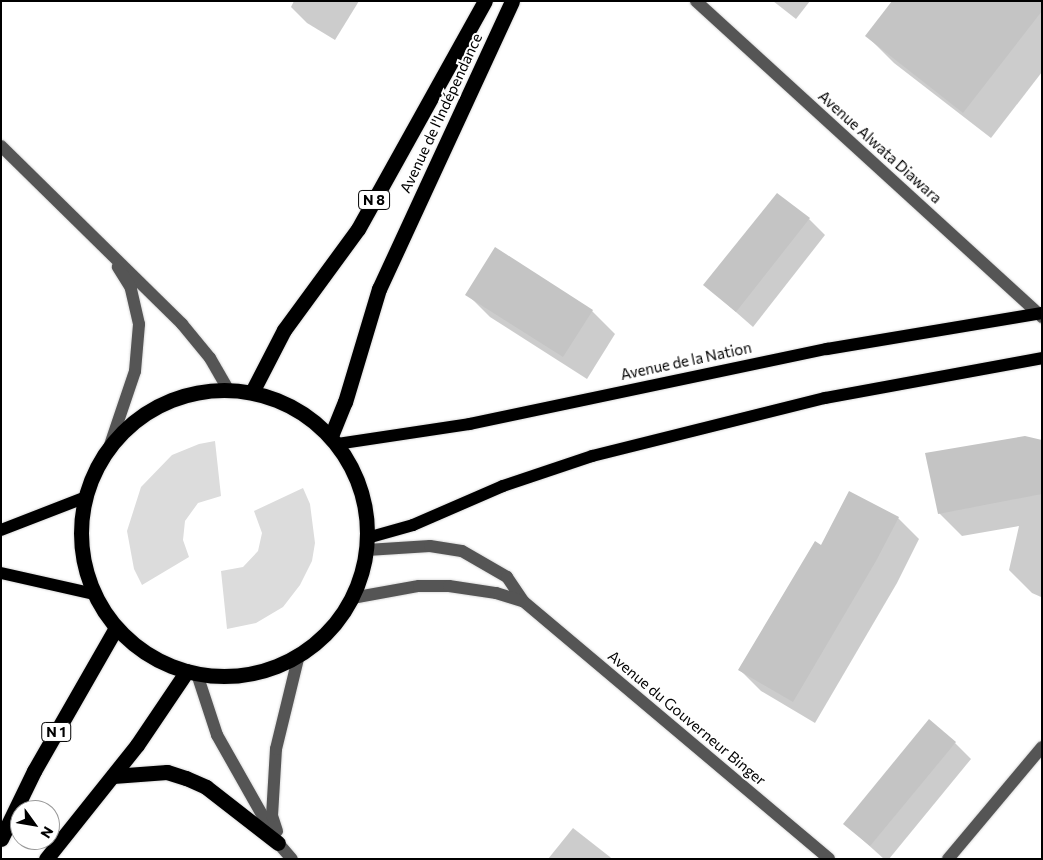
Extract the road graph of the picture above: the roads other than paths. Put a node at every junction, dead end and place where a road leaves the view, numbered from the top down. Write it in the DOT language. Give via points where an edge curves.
graph roads {
  1 [pos="485,1"];
  2 [pos="512,1"];
  3 [pos="696,1"];
  4 [pos="1,146"];
  5 [pos="106,247"];
  6 [pos="1040,315"];
  7 [pos="1042,358"];
  8 [pos="228,390"];
  9 [pos="252,392"];
  10 [pos="334,440"];
  11 [pos="109,448"];
  12 [pos="86,497"];
  13 [pos="1,530"];
  14 [pos="367,544"];
  15 [pos="1,573"];
  16 [pos="94,594"];
  17 [pos="352,598"];
  18 [pos="523,601"];
  19 [pos="116,628"];
  20 [pos="299,655"];
  21 [pos="192,673"];
  22 [pos="1042,747"];
  23 [pos="113,776"];
  24 [pos="1,839"];
  25 [pos="285,851"];
  26 [pos="46,859"];
  27 [pos="829,859"];
  28 [pos="948,859"];
  1 -- 9 [label="highway, Avenue de l'Indépendance / N 8" via="358,229 284,330"];
  2 -- 10 [label="highway, Avenue de l'Indépendance / N 8" via="378,289"];
  3 -- 6 [label="street, Avenue Alwata Diawara"];
  4 -- 5 [label="street"];
  5 -- 8 [label="street" via="182,324 210,358"];
  5 -- 11 [label="street" via="131,288 139,324 134,371"];
  6 -- 10 [label="main road, Avenue de la Nation" via="827,349 470,424"];
  7 -- 14 [label="main road" via="825,398 592,456 503,486"];
  8 -- 9 [label="highway"];
  8 -- 11 [label="highway" via="176,398 128,427"];
  9 -- 10 [label="highway" via="302,412"];
  10 -- 14 [label="highway" via="362,495"];
  11 -- 12 [label="highway"];
  12 -- 13 [label="main road"];
  12 -- 16 [label="highway" via="81,545"];
  14 -- 17 [label="highway"];
  14 -- 18 [label="street, Avenue du Gouverneur Binger" via="430,546 462,551 507,576"];
  15 -- 16 [label="main road"];
  16 -- 19 [label="highway"];
  17 -- 18 [label="street, Avenue du Gouverneur Binger" via="419,586 449,586"];
  17 -- 20 [label="highway" via="337,620"];
  18 -- 27 [label="street, Avenue du Gouverneur Binger"];
  19 -- 21 [label="highway" via="148,655"];
  19 -- 24 [label="highway, N 1" via="34,771"];
  20 -- 21 [label="highway" via="275,667 250,674"];
  20 -- 25 [label="street" via="276,749 272,816"];
  21 -- 23 [label="highway"];
  21 -- 25 [label="street" via="217,735"];
  22 -- 28 [label="street"];
  23 -- 25 [label="highway" via="167,772 186,778 206,787"];
  23 -- 26 [label="highway"];
}
